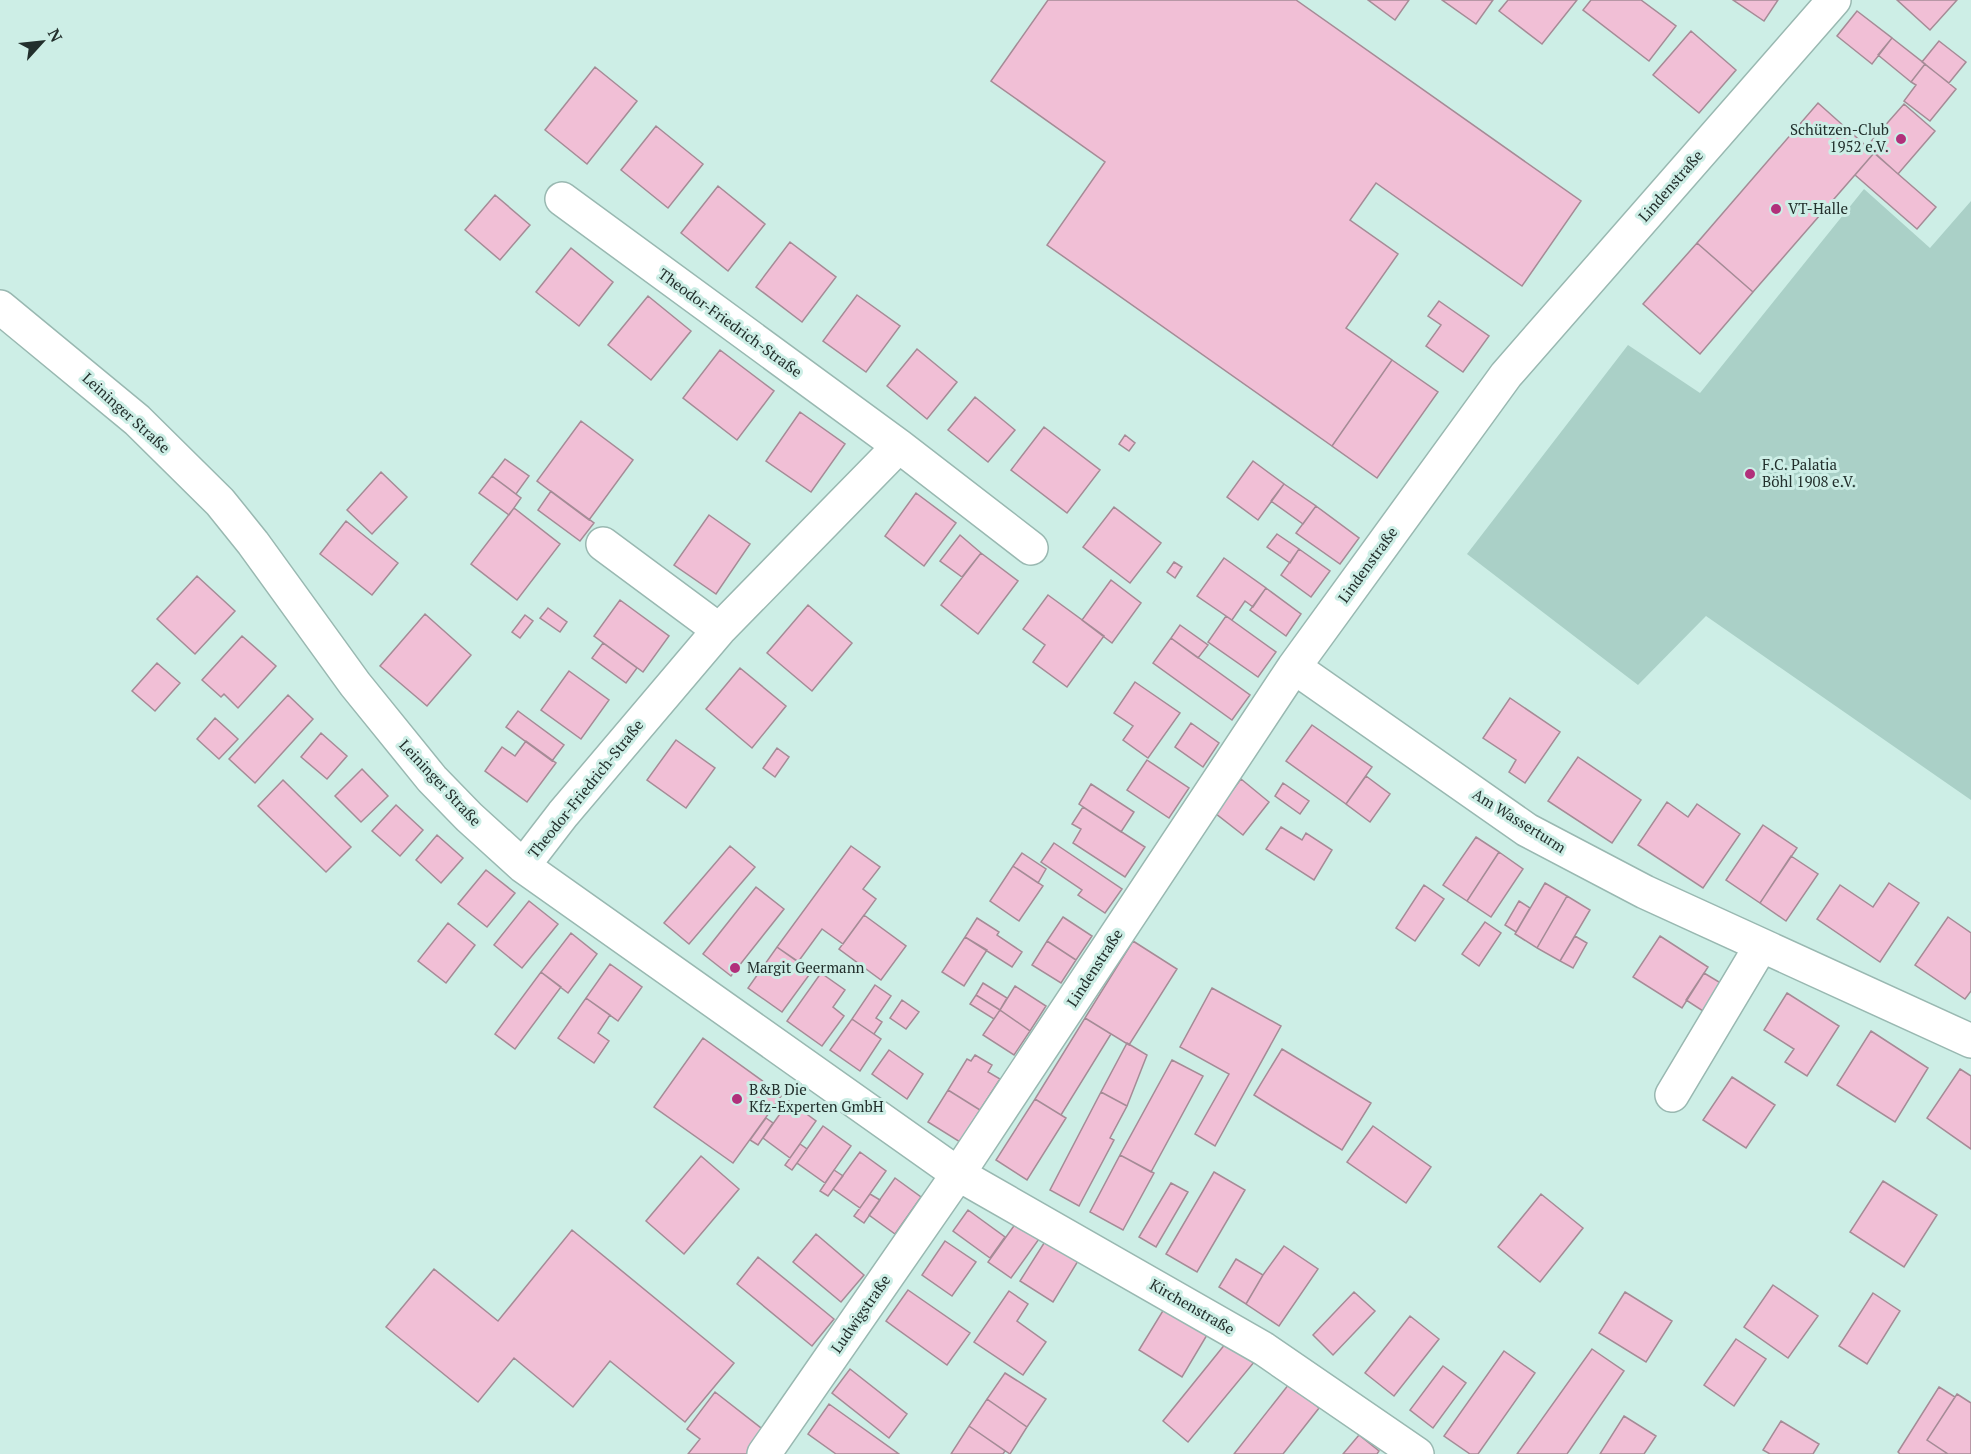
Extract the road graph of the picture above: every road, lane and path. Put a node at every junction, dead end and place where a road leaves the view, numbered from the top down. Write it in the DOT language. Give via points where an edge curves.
graph roads {
  1 [pos="1834,0"];
  2 [pos="562,199"];
  3 [pos="0,307"];
  4 [pos="899,446"];
  5 [pos="603,544"];
  6 [pos="1031,548"];
  7 [pos="719,630"];
  8 [pos="1294,667"];
  9 [pos="524,866"];
  10 [pos="1761,946"];
  11 [pos="1971,1041"];
  12 [pos="1672,1095"];
  13 [pos="958,1174"];
  14 [pos="764,1454"];
  15 [pos="1417,1454"];
  1 -- 8 [label="street, Lindenstraße" via="1506,375"];
  2 -- 4 [label="street, Theodor-Friedrich-Straße"];
  3 -- 9 [label="street, Leininger Straße" via="137,420 220,502 355,684 432,779"];
  4 -- 6 [label="street, Theodor-Friedrich-Straße"];
  4 -- 7 [label="street, Theodor-Friedrich-Straße"];
  5 -- 7 [label="street"];
  7 -- 9 [label="street, Theodor-Friedrich-Straße" via="563,814"];
  8 -- 10 [label="street, Am Wasserturm" via="1527,830 1645,892"];
  8 -- 13 [label="street, Lindenstraße"];
  9 -- 13 [label="street, Leininger Straße"];
  10 -- 11 [label="street, Am Wasserturm"];
  10 -- 12 [label="street"];
  13 -- 14 [label="street, Ludwigstraße"];
  13 -- 15 [label="street, Kirchenstraße" via="1264,1348"];
}
